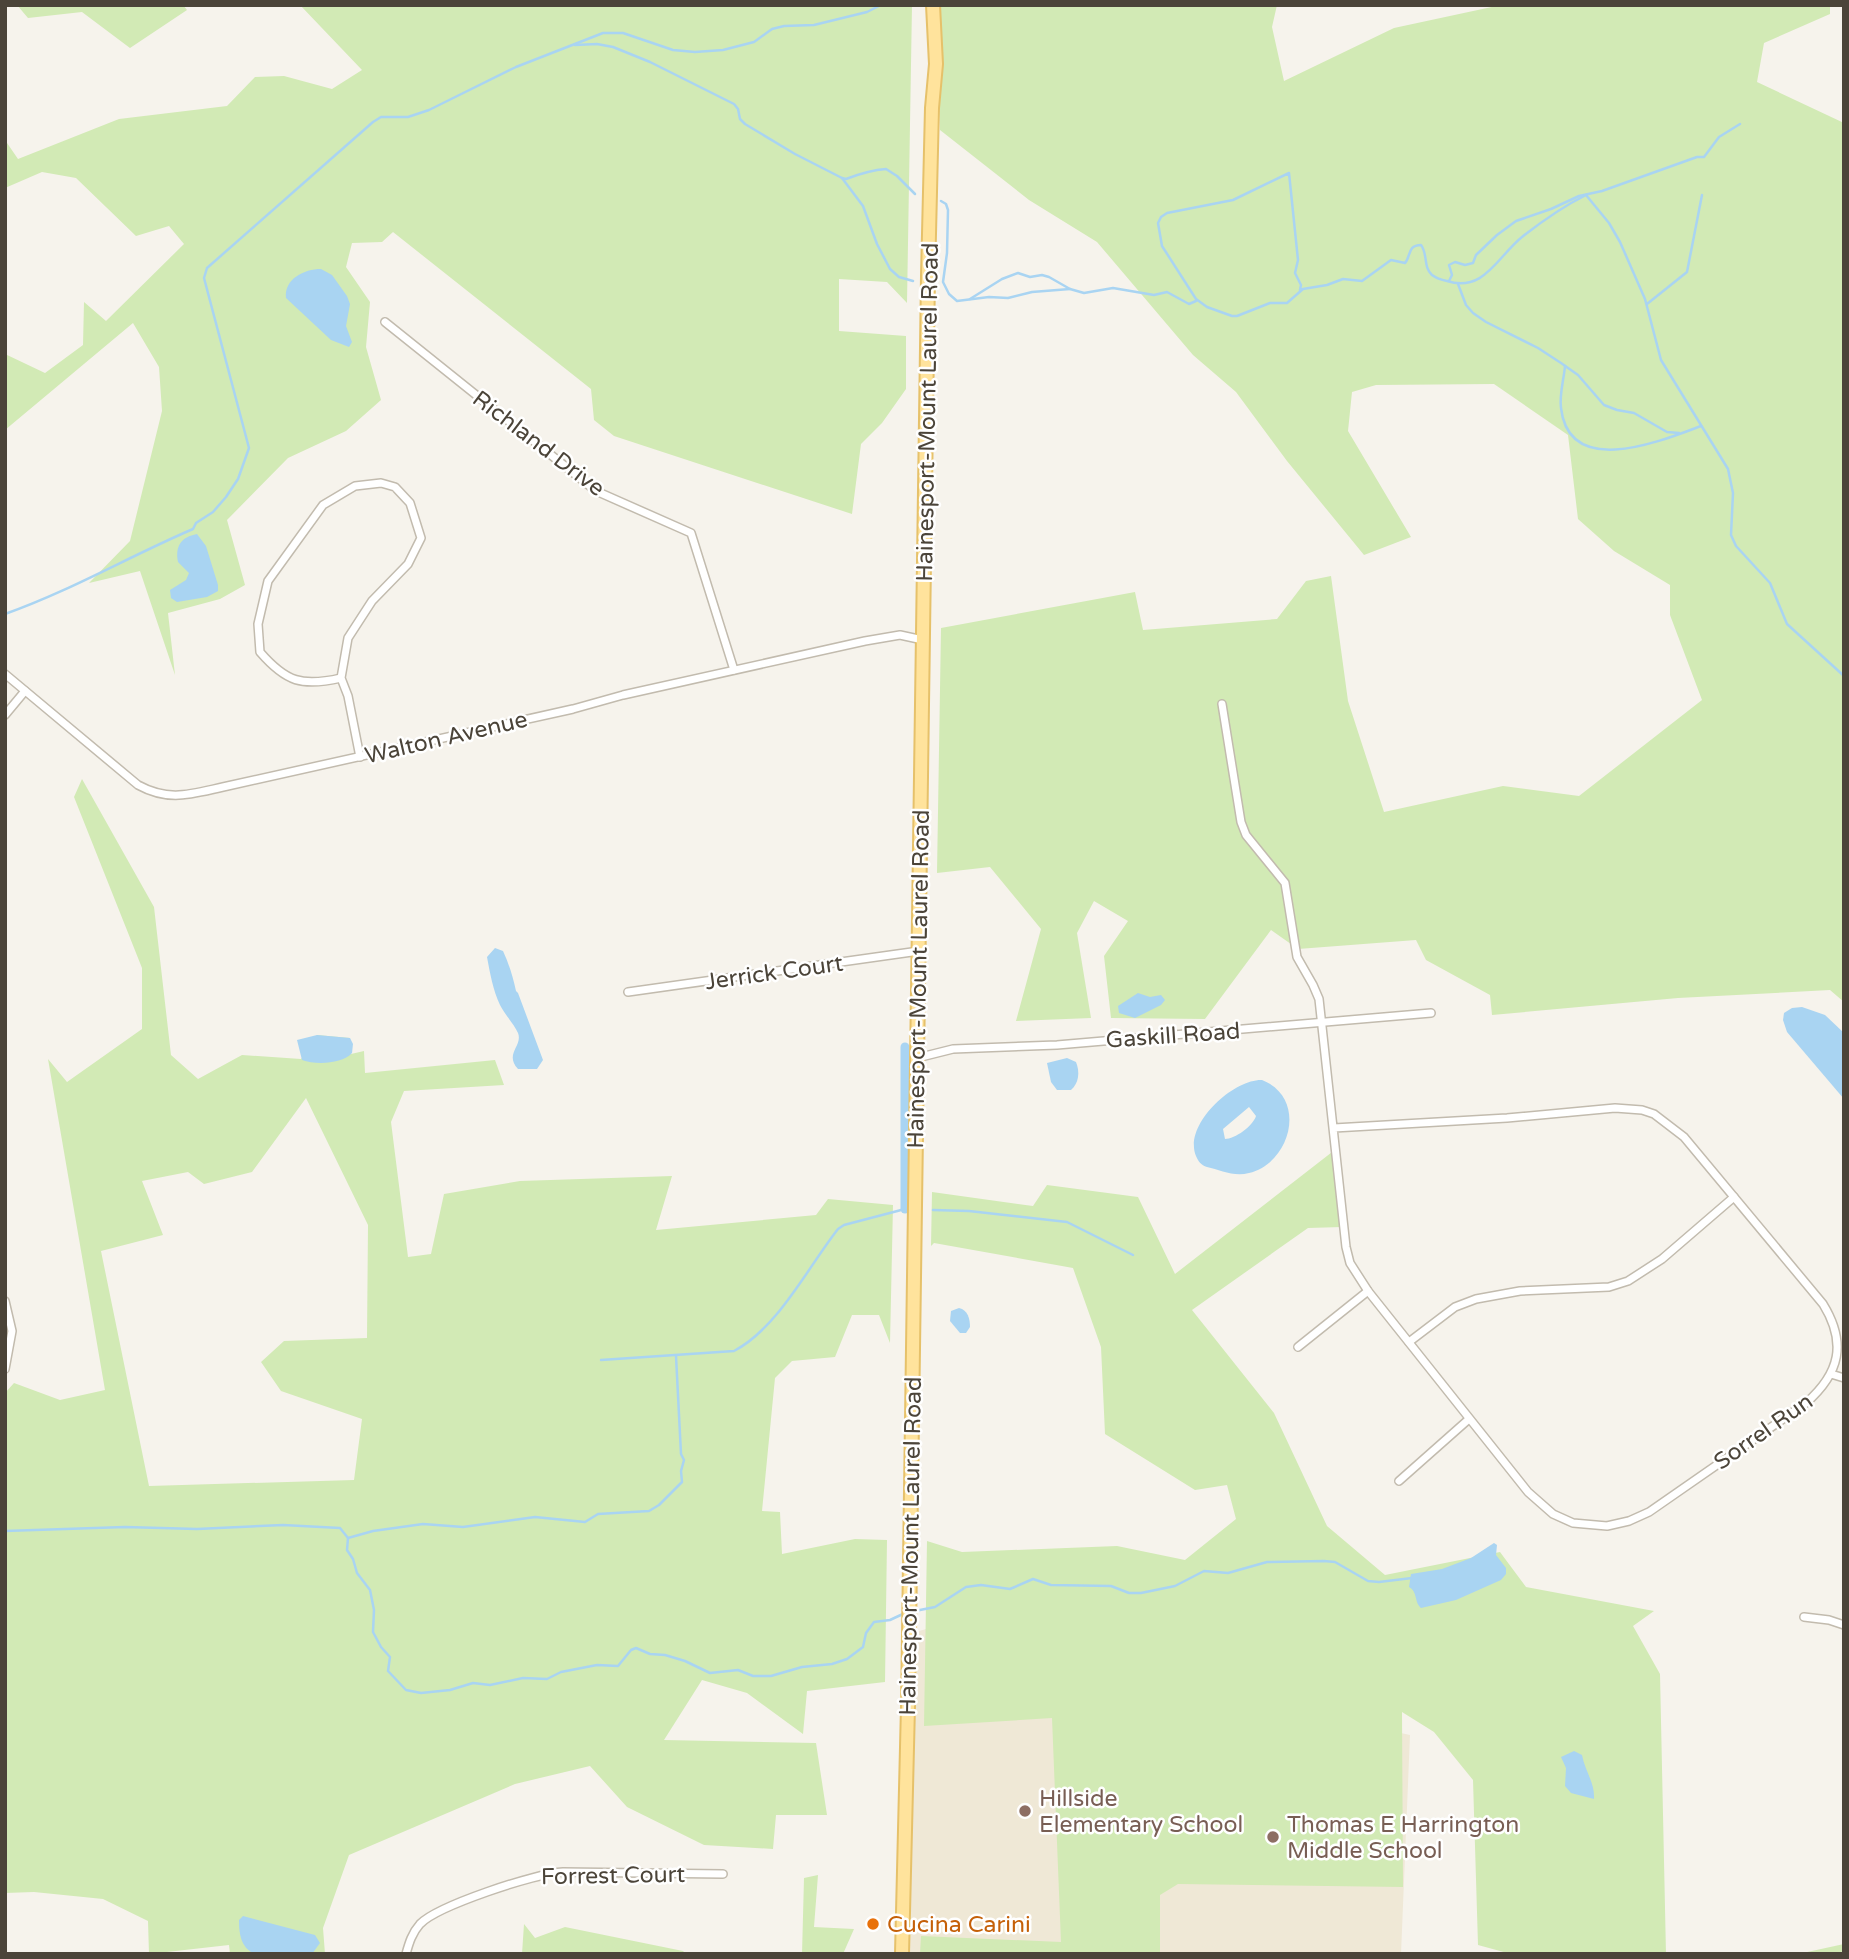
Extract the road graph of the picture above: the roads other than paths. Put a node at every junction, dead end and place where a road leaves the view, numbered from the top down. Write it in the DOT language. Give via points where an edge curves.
graph roads {
  1 [pos="933,5"];
  2 [pos="385,322"];
  3 [pos="923,640"];
  4 [pos="734,670"];
  5 [pos="5,674"];
  6 [pos="341,678"];
  7 [pos="25,691"];
  8 [pos="1222,704"];
  9 [pos="5,715"];
  10 [pos="360,757"];
  11 [pos="919,951"];
  12 [pos="628,992"];
  13 [pos="1431,1013"];
  14 [pos="1323,1023"];
  15 [pos="917,1058"];
  16 [pos="1334,1128"];
  17 [pos="1734,1197"];
  18 [pos="1368,1291"];
  19 [pos="5,1301"];
  20 [pos="1409,1342"];
  21 [pos="1298,1347"];
  22 [pos="5,1369"];
  23 [pos="1831,1374"];
  24 [pos="1844,1378"];
  25 [pos="1469,1419"];
  26 [pos="1399,1481"];
  27 [pos="1804,1618"];
  28 [pos="1844,1625"];
  29 [pos="723,1874"];
  30 [pos="406,1954"];
  31 [pos="902,1954"];
  1 -- 3 [label="main road, Hainesport-Mount Laurel Road" via="936,64"];
  2 -- 4 [label="street, Richland Drive" via="596,491 691,533"];
  3 -- 4 [label="street, Walton Avenue" via="893,636"];
  3 -- 11 [label="main road, Hainesport-Mount Laurel Road"];
  4 -- 10 [label="street, Walton Avenue"];
  5 -- 7 [label="street, Walton Avenue"];
  6 -- 6 [label="street" via="348,638 372,601 408,564 421,538 410,503 395,487 381,483 355,486 323,505 268,581 258,624 260,652 283,674 314,683"];
  6 -- 10 [label="street"];
  7 -- 9 [label="street"];
  7 -- 10 [label="street, Walton Avenue" via="138,785 160,795 196,793"];
  8 -- 14 [label="street, Sorrel Run" via="1241,822 1246,835 1285,883 1293,943 1316,992"];
  11 -- 12 [label="street, Jerrick Court"];
  11 -- 15 [label="main road, Hainesport-Mount Laurel Road"];
  13 -- 14 [label="street, Gaskill Road"];
  14 -- 15 [label="street, Gaskill Road" via="953,1049"];
  14 -- 16 [label="street, Sorrel Run"];
  15 -- 31 [label="main road, Hainesport-Mount Laurel Road"];
  16 -- 17 [label="street, Sorrel Run" via="1615,1108 1642,1110 1675,1128"];
  16 -- 18 [label="street, Sorrel Run" via="1347,1255"];
  17 -- 20 [label="street" via="1662,1259 1628,1281 1476,1298 1455,1307"];
  17 -- 23 [label="street, Sorrel Run" via="1829,1313 1838,1347"];
  18 -- 20 [label="street, Sorrel Run"];
  18 -- 21 [label="street"];
  19 -- 22 [label="street" via="12,1331"];
  20 -- 25 [label="street, Sorrel Run"];
  23 -- 24 [label="street"];
  23 -- 25 [label="street, Sorrel Run" via="1806,1403 1649,1512 1607,1526 1573,1523 1544,1507"];
  25 -- 26 [label="street"];
  27 -- 28 [label="street"];
  29 -- 30 [label="street, Forrest Court" via="539,1874 429,1917 414,1933"];
}
